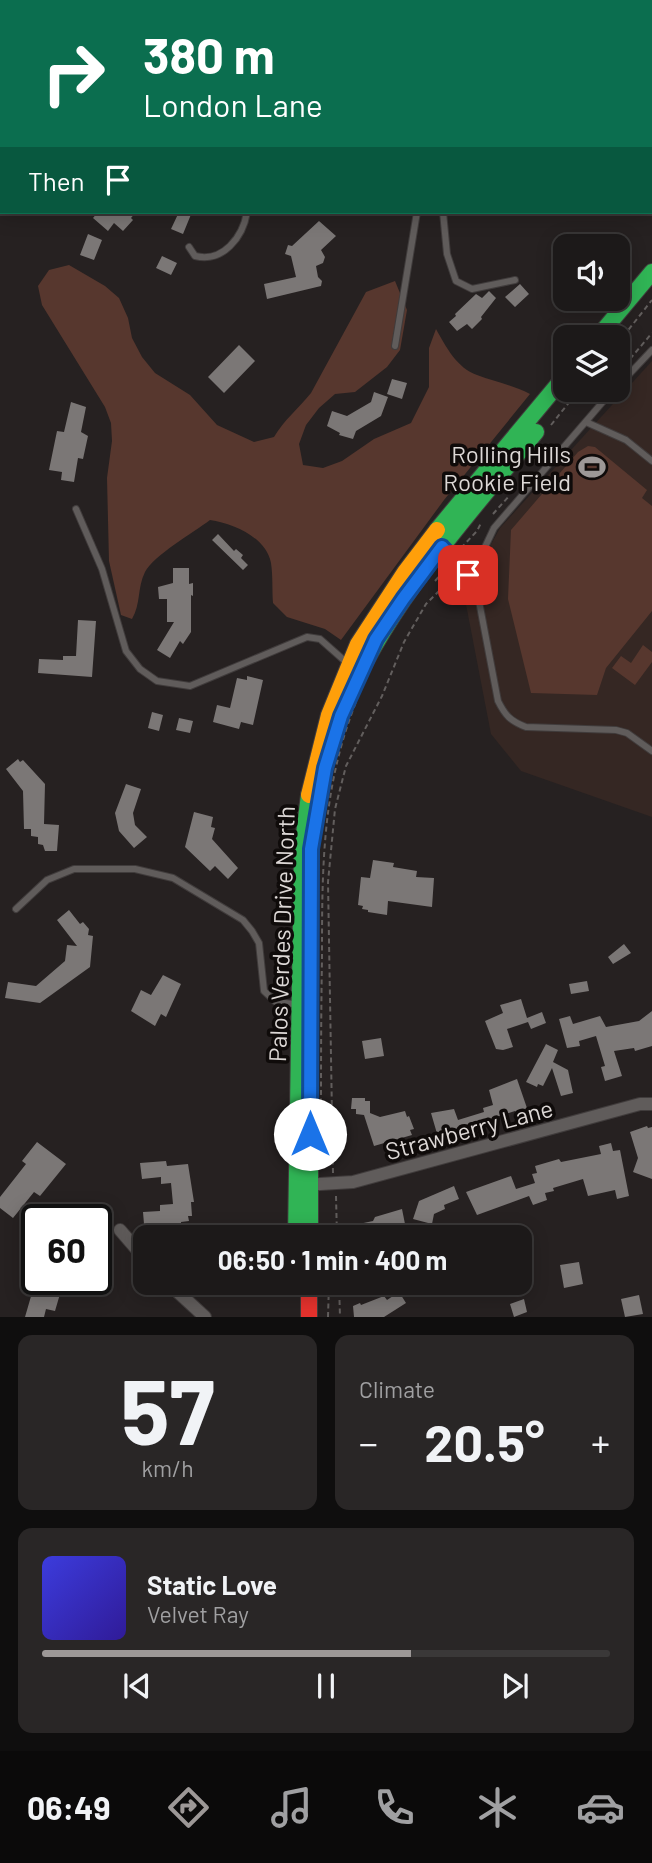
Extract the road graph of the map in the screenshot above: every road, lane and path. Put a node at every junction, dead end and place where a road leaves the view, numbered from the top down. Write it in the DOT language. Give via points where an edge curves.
graph roads {
  1 [pos="246,214"];
  2 [pos="417,214"];
  3 [pos="443,214"];
  4 [pos="189,247"];
  5 [pos="652,272"];
  6 [pos="515,281"];
  7 [pos="652,289"];
  8 [pos="652,300"];
  9 [pos="608,325"];
  10 [pos="622,325"];
  11 [pos="630,328"];
  12 [pos="652,333"];
  13 [pos="395,346"];
  14 [pos="652,350"];
  15 [pos="630,360"];
  16 [pos="630,373"];
  17 [pos="553,390"];
  18 [pos="559,402"];
  19 [pos="603,402"];
  20 [pos="586,422"];
  21 [pos="496,459"];
  22 [pos="652,461"];
  23 [pos="76,509"];
  24 [pos="464,545"];
  25 [pos="442,547"];
  26 [pos="475,558"];
  27 [pos="462,567"];
  28 [pos="405,572"];
  29 [pos="443,572"];
  30 [pos="468,575"];
  31 [pos="434,582"];
  32 [pos="353,668"];
  33 [pos="356,701"];
  34 [pos="652,751"];
  35 [pos="16,909"];
  36 [pos="305,1006"];
  37 [pos="652,1104"];
  38 [pos="321,1136"];
  39 [pos="334,1184"];
  40 [pos="303,1185"];
  41 [pos="298,1225"];
  42 [pos="308,1225"];
  43 [pos="336,1225"];
  44 [pos="120,1230"];
  45 [pos="133,1245"];
  46 [pos="181,1295"];
  47 [pos="296,1295"];
  48 [pos="310,1295"];
  49 [pos="329,1295"];
  50 [pos="339,1295"];
  51 [pos="205,1317"];
  52 [pos="296,1317"];
  53 [pos="309,1317"];
  54 [pos="328,1317"];
  55 [pos="340,1317"];
  1 -- 4 [label="lane" via="238,237 227,250 202,258"];
  2 -- 13 [label="lane"];
  3 -- 6 [label="lane" via="447,254 456,281 472,289"];
  5 -- 9 [label="main road"];
  7 -- 10 [label="main road"];
  8 -- 11 [label="path"];
  12 -- 15 [label="path"];
  14 -- 16 [label="lane"];
  17 -- 21 [label="main road, Palos Verdes Drive North"];
  18 -- 25 [label="main road, Palos Verdes Drive North"];
  19 -- 20 [label="lane"];
  20 -- 22 [label="lane" via="626,440"];
  20 -- 30 [label="lane" via="494,528"];
  21 -- 25 [label="main road" via="489,479 447,529"];
  21 -- 28 [label="main road, Palos Verdes Drive North"];
  23 -- 32 [label="lane" via="102,569 127,651 140,669 157,681 190,686 307,637 320,639"];
  24 -- 26 [label="path"];
  25 -- 27 [label="lane"];
  25 -- 28 [label="main road"];
  25 -- 32 [label="main road, Palos Verdes Drive North"];
  27 -- 30 [label="lane"];
  27 -- 39 [label="path" via="426,604 404,642 346,766 335,809 328,882"];
  28 -- 32 [label="main road, Palos Verdes Drive North" via="364,633"];
  29 -- 31 [label="path"];
  30 -- 34 [label="lane" via="478,596 498,701 505,716 526,727 616,730"];
  32 -- 36 [label="main road, Palos Verdes Drive North" via="317,756 304,824"];
  33 -- 38 [label="path" via="330,786 325,834"];
  35 -- 36 [label="lane" via="47,880 74,869 135,869 173,878 243,920 259,943 264,991 276,1002"];
  36 -- 40 [label="main road, Palos Verdes Drive North"];
  37 -- 39 [label="street, Strawberry Lane"];
  39 -- 40 [label="street, Strawberry Lane"];
  39 -- 43 [label="path"];
  40 -- 41 [label="main road, Palos Verdes Drive North"];
  40 -- 42 [label="main road, Palos Verdes Drive North"];
  44 -- 45 [label="street"];
  46 -- 51 [label="street"];
  47 -- 52 [label="main road"];
  48 -- 53 [label="main road"];
  49 -- 54 [label="path"];
  50 -- 55 [label="path"];
}
